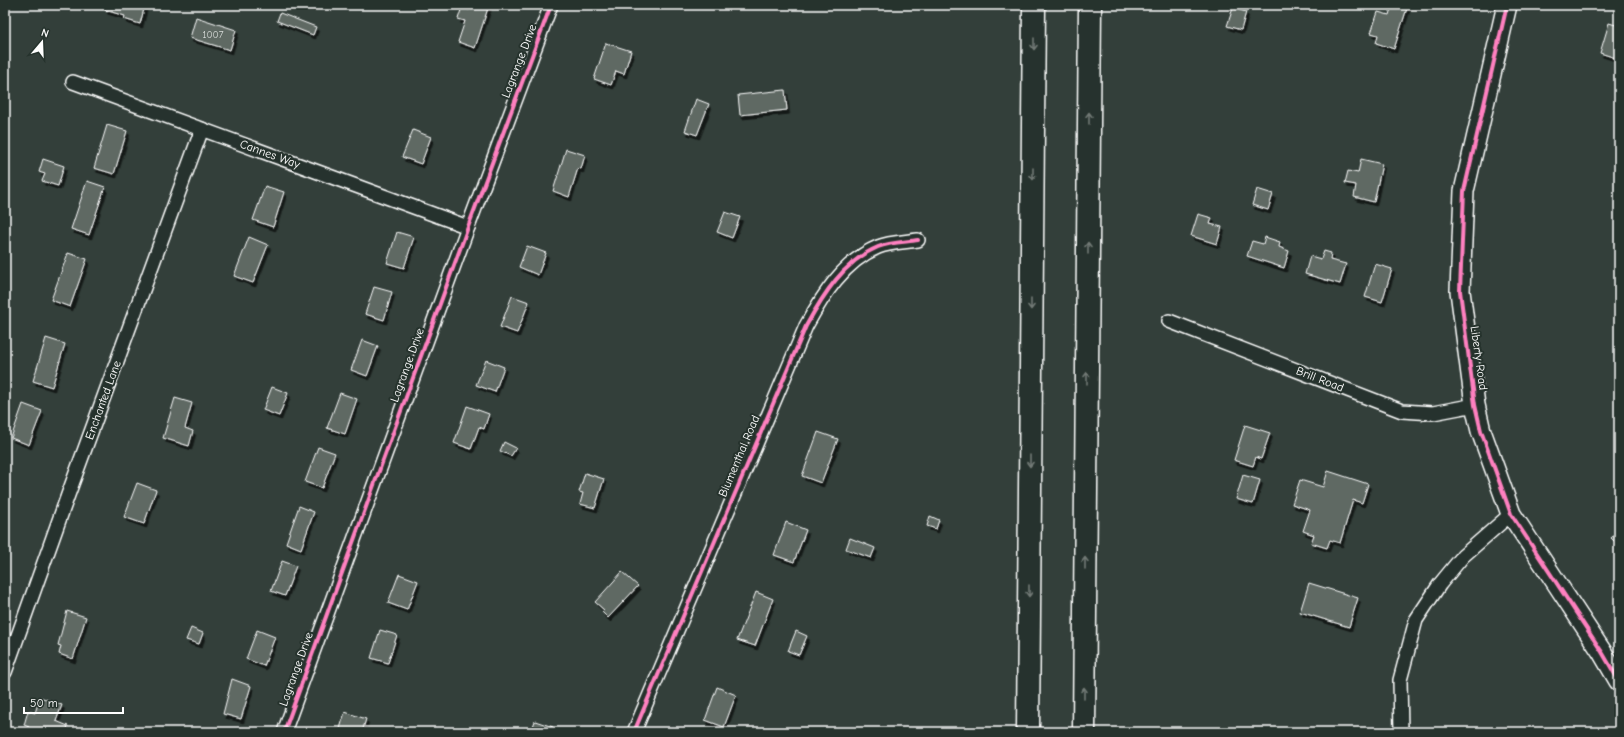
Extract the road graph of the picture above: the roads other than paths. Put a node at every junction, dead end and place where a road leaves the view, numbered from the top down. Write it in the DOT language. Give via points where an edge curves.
graph roads {
  1 [pos="551,5"];
  2 [pos="1034,5"];
  3 [pos="1090,5"];
  4 [pos="1507,5"];
  5 [pos="73,82"];
  6 [pos="202,129"];
  7 [pos="468,227"];
  8 [pos="918,240"];
  9 [pos="1169,321"];
  10 [pos="1475,405"];
  11 [pos="1511,514"];
  12 [pos="5,672"];
  13 [pos="1619,681"];
  14 [pos="284,732"];
  15 [pos="634,732"];
  16 [pos="1028,732"];
  17 [pos="1084,732"];
  18 [pos="1401,732"];
  1 -- 7 [label="street, Lagrange Drive"];
  2 -- 16 [label="highway, one-way"];
  17 -- 3 [label="highway, one-way"];
  4 -- 10 [label="street, Liberty Road" via="1464,191 1460,291"];
  5 -- 6 [label="street, Cannes Way"];
  6 -- 7 [label="street, Cannes Way"];
  6 -- 12 [label="street, Enchanted Lane"];
  7 -- 14 [label="street, Lagrange Drive"];
  8 -- 15 [label="street, Blumenthal Road" via="878,247 841,274 822,297 797,346"];
  9 -- 10 [label="street, Brill Road" via="1402,411 1433,413"];
  10 -- 11 [label="street, Liberty Road" via="1481,431"];
  11 -- 13 [label="street, Liberty Road"];
  11 -- 18 [label="street" via="1463,556 1416,620 1400,680"];
}
